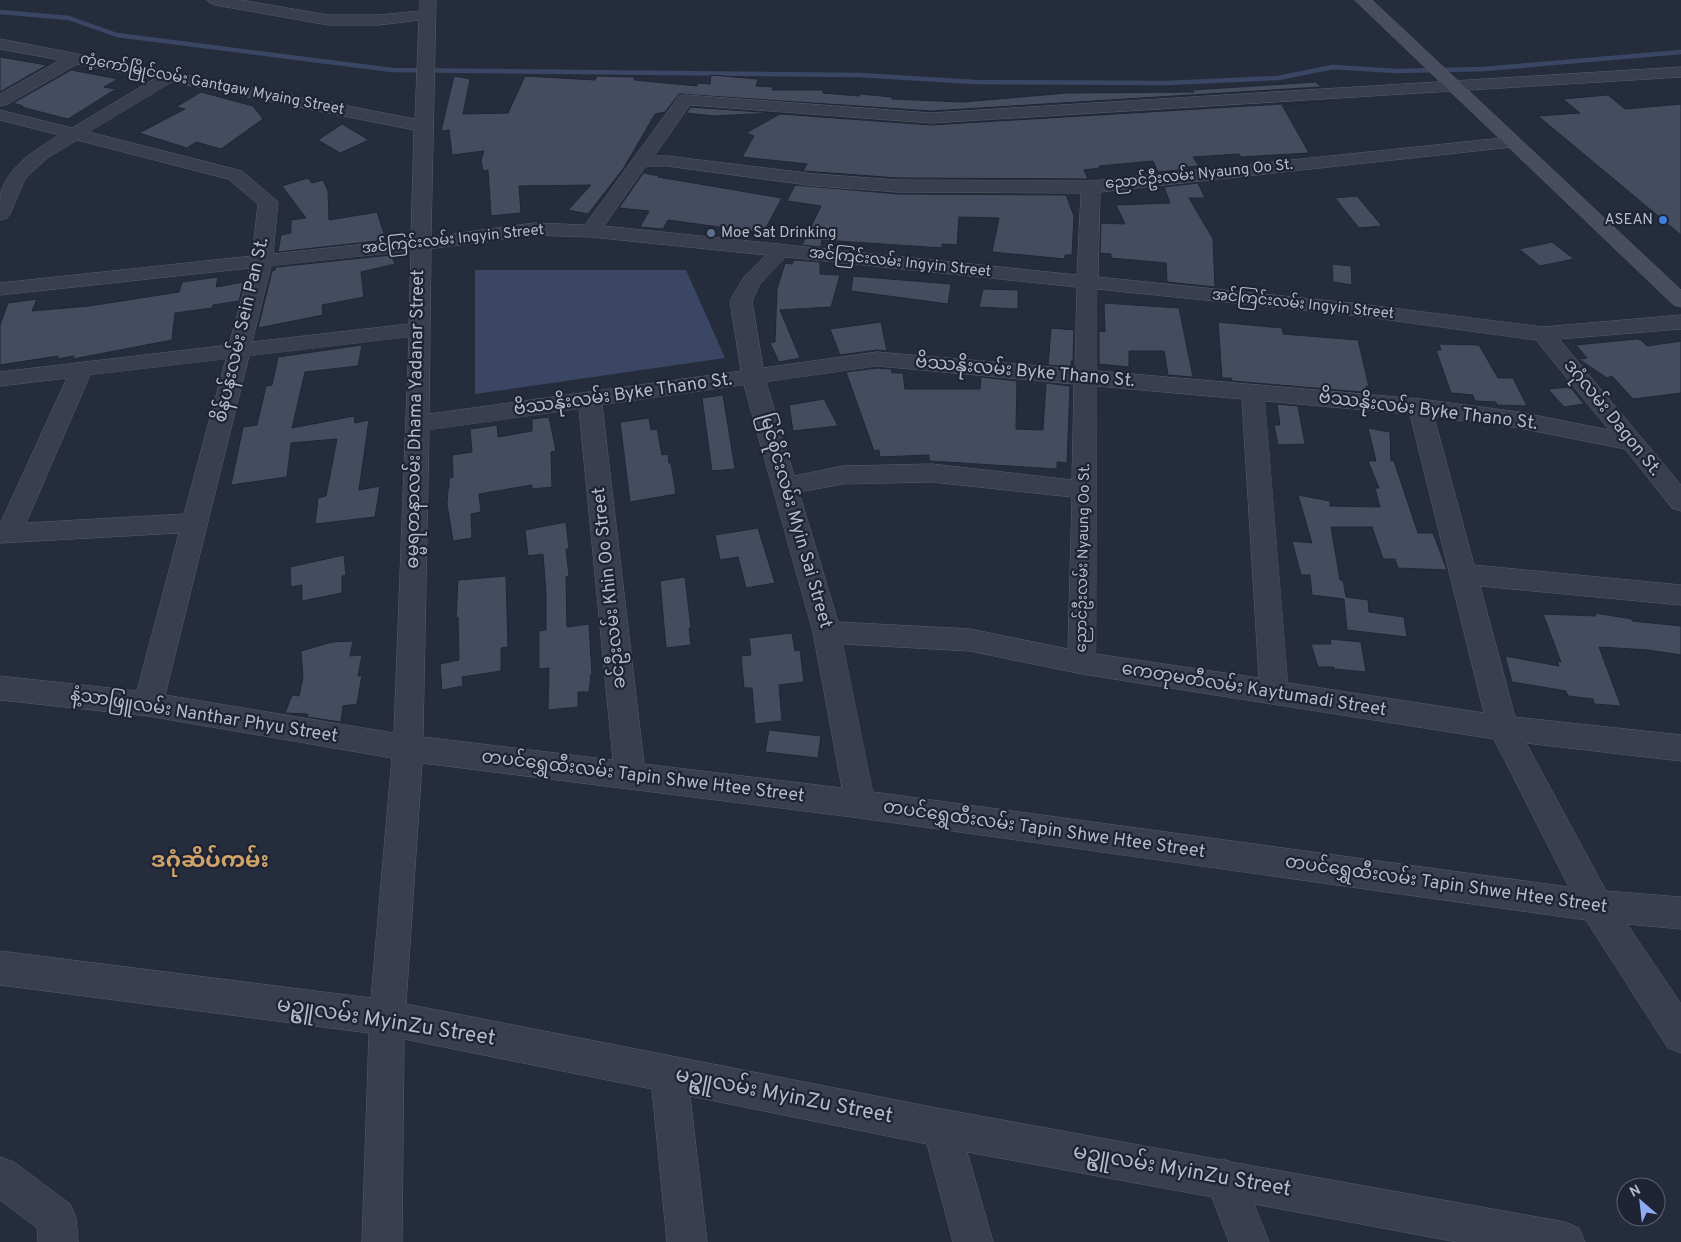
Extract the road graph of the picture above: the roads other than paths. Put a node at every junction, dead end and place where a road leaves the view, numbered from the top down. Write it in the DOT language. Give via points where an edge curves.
graph roads {
  1 [pos="215,0"];
  2 [pos="291,0"];
  3 [pos="1363,0"];
  4 [pos="428,7"];
  5 [pos="273,10"];
  6 [pos="0,44"];
  7 [pos="76,58"];
  8 [pos="1681,72"];
  9 [pos="1442,75"];
  10 [pos="169,77"];
  11 [pos="0,101"];
  12 [pos="0,115"];
  13 [pos="423,126"];
  14 [pos="73,134"];
  15 [pos="1512,142"];
  16 [pos="640,162"];
  17 [pos="1092,187"];
  18 [pos="0,214"];
  19 [pos="591,231"];
  20 [pos="420,244"];
  21 [pos="781,251"];
  22 [pos="262,261"];
  23 [pos="1087,283"];
  24 [pos="0,289"];
  25 [pos="1681,301"];
  26 [pos="1681,322"];
  27 [pos="420,329"];
  28 [pos="1543,334"];
  29 [pos="239,350"];
  30 [pos="82,369"];
  31 [pos="753,377"];
  32 [pos="1087,377"];
  33 [pos="0,379"];
  34 [pos="1253,392"];
  35 [pos="590,400"];
  36 [pos="1420,407"];
  37 [pos="417,424"];
  38 [pos="1633,443"];
  39 [pos="785,486"];
  40 [pos="1085,490"];
  41 [pos="1681,502"];
  42 [pos="194,523"];
  43 [pos="4,534"];
  44 [pos="1463,574"];
  45 [pos="1681,595"];
  46 [pos="827,632"];
  47 [pos="1082,664"];
  48 [pos="0,688"];
  49 [pos="1274,693"];
  50 [pos="148,704"];
  51 [pos="1503,728"];
  52 [pos="408,748"];
  53 [pos="1681,748"];
  54 [pos="630,776"];
  55 [pos="860,804"];
  56 [pos="1596,906"];
  57 [pos="1681,913"];
  58 [pos="0,968"];
  59 [pos="387,1018"];
  60 [pos="1681,1035"];
  61 [pos="669,1074"];
  62 [pos="942,1128"];
  63 [pos="0,1176"];
  64 [pos="1224,1178"];
  65 [pos="1526,1238"];
  66 [pos="58,1242"];
  67 [pos="382,1242"];
  68 [pos="687,1242"];
  69 [pos="973,1242"];
  70 [pos="1249,1242"];
  71 [pos="1565,1242"];
  1 -- 5 [label="street"];
  2 -- 5 [label="street"];
  3 -- 9 [label="street"];
  4 -- 5 [label="street" via="379,20 328,20"];
  4 -- 13 [label="street, ဓမ္မရတနာလမ်း Dhama Yadanar Street"];
  6 -- 7 [label="street, ကံ့ကော်မြိုင်လမ်း Gantgaw Myaing Street"];
  7 -- 10 [label="street, ကံ့ကော်မြိုင်လမ်း Gantgaw Myaing Street"];
  7 -- 11 [label="street"];
  8 -- 9 [label="street"];
  9 -- 15 [label="street"];
  9 -- 16 [label="street" via="932,118 685,100"];
  10 -- 13 [label="street, ကံ့ကော်မြိုင်လမ်း Gantgaw Myaing Street"];
  10 -- 14 [label="street"];
  12 -- 14 [label="street, စိန်ပန်းလမ်း Sein Pan St."];
  13 -- 20 [label="street, ဓမ္မရတနာလမ်း Dhama Yadanar Street"];
  14 -- 18 [label="street" via="41,154 17,177"];
  14 -- 22 [label="street, စိန်ပန်းလမ်း Sein Pan St." via="235,175 268,202"];
  15 -- 17 [label="street, ညောင်ဦးလမ်း Nyaung Oo St."];
  15 -- 25 [label="street"];
  16 -- 17 [label="street" via="667,161 815,180 898,186"];
  16 -- 19 [label="street"];
  17 -- 23 [label="street, ညောင်ဦးလမ်း Nyaung Oo St."];
  19 -- 20 [label="street, အင်ကြင်းလမ်း Ingyin Street" via="534,229"];
  19 -- 21 [label="street, အင်ကြင်းလမ်း Ingyin Street"];
  20 -- 22 [label="street, အင်ကြင်းလမ်း Ingyin Street"];
  20 -- 27 [label="street, ဓမ္မရတနာလမ်း Dhama Yadanar Street"];
  21 -- 23 [label="street, အင်ကြင်းလမ်း Ingyin Street"];
  21 -- 31 [label="street, မြင်စိုင်းလမ်း Myin Sai Street" via="751,281 741,301"];
  22 -- 24 [label="street, အင်ကြင်းလမ်း Ingyin Street"];
  22 -- 29 [label="street, စိန်ပန်းလမ်း Sein Pan St."];
  23 -- 28 [label="street, အင်ကြင်းလမ်း Ingyin Street" via="1360,310"];
  23 -- 32 [label="street, ညောင်ဦးလမ်း Nyaung Oo St."];
  26 -- 28 [label="street, အင်ကြင်းလမ်း Ingyin Street"];
  27 -- 29 [label="street"];
  27 -- 37 [label="street, ဓမ္မရတနာလမ်း Dhama Yadanar Street"];
  28 -- 38 [label="street, ဒဂုံလမ်း Dagon St."];
  29 -- 30 [label="street"];
  29 -- 42 [label="street, စိန်ပန်းလမ်း Sein Pan St."];
  30 -- 33 [label="street"];
  30 -- 43 [label="street"];
  31 -- 32 [label="street, ဗိဿနိုးလမ်း Byke Thano St." via="877,359"];
  31 -- 35 [label="street, ဗိဿနိုးလမ်း Byke Thano St."];
  31 -- 39 [label="street, မြင်စိုင်းလမ်း Myin Sai Street"];
  32 -- 34 [label="street, ဗိဿနိုးလမ်း Byke Thano St."];
  32 -- 40 [label="street, ညောင်ဦးလမ်း Nyaung Oo St."];
  34 -- 36 [label="street, ဗိဿနိုးလမ်း Byke Thano St."];
  34 -- 49 [label="street"];
  35 -- 37 [label="street, ဗိဿနိုးလမ်း Byke Thano St."];
  35 -- 54 [label="street, ခင်ဦးလမ်း Khin Oo Street"];
  36 -- 38 [label="street, ဗိဿနိုးလမ်း Byke Thano St." via="1519,420"];
  36 -- 44 [label="street"];
  37 -- 52 [label="street, ဓမ္မရတနာလမ်း Dhama Yadanar Street"];
  38 -- 41 [label="street, ဒဂုံလမ်း Dagon St."];
  39 -- 40 [label="street" via="843,476 932,473"];
  39 -- 46 [label="street, မြင်စိုင်းလမ်း Myin Sai Street"];
  40 -- 47 [label="street, ညောင်ဦးလမ်း Nyaung Oo St."];
  42 -- 43 [label="street"];
  42 -- 50 [label="street, စိန်ပန်းလမ်း Sein Pan St."];
  44 -- 45 [label="street"];
  44 -- 51 [label="street"];
  46 -- 47 [label="street, ကေတုမတီလမ်း Kaytumadi Street" via="970,640"];
  46 -- 55 [label="street, မြင်စိုင်းလမ်း Myin Sai Street"];
  47 -- 49 [label="street, ကေတုမတီလမ်း Kaytumadi Street"];
  48 -- 50 [label="street, နံ့သာဖြူလမ်း Nanthar Phyu Street"];
  49 -- 51 [label="street, ကေတုမတီလမ်း Kaytumadi Street"];
  50 -- 52 [label="street, နံ့သာဖြူလမ်း Nanthar Phyu Street"];
  51 -- 53 [label="street, ကေတုမတီလမ်း Kaytumadi Street"];
  51 -- 56 [label="street"];
  52 -- 54 [label="street, တပင်ရွှေထီးလမ်း Tapin Shwe Htee Street"];
  52 -- 59 [label="street, ဓမ္မရတနာလမ်း Dhama Yadanar Street"];
  54 -- 55 [label="street, တပင်ရွှေထီးလမ်း Tapin Shwe Htee Street"];
  55 -- 56 [label="street, တပင်ရွှေထီးလမ်း Tapin Shwe Htee Street"];
  56 -- 57 [label="street, တပင်ရွှေထီးလမ်း Tapin Shwe Htee Street"];
  56 -- 60 [label="street"];
  58 -- 59 [label="street, မဥ္ဇူလမ်း MyinZu Street"];
  59 -- 61 [label="street, မဥ္ဇူလမ်း MyinZu Street"];
  59 -- 67 [label="street, ဓမ္မရတနာလမ်း Dhama Yadanar Street"];
  61 -- 62 [label="street, မဥ္ဇူလမ်း MyinZu Street"];
  61 -- 68 [label="street"];
  62 -- 64 [label="street, မဥ္ဇူလမ်း MyinZu Street"];
  62 -- 69 [label="street"];
  63 -- 66 [label="street" via="56,1218"];
  64 -- 65 [label="street, မဥ္ဇူလမ်း MyinZu Street"];
  64 -- 70 [label="street"];
  65 -- 71 [label="street, မဥ္ဇူလမ်း MyinZu Street"];
}
